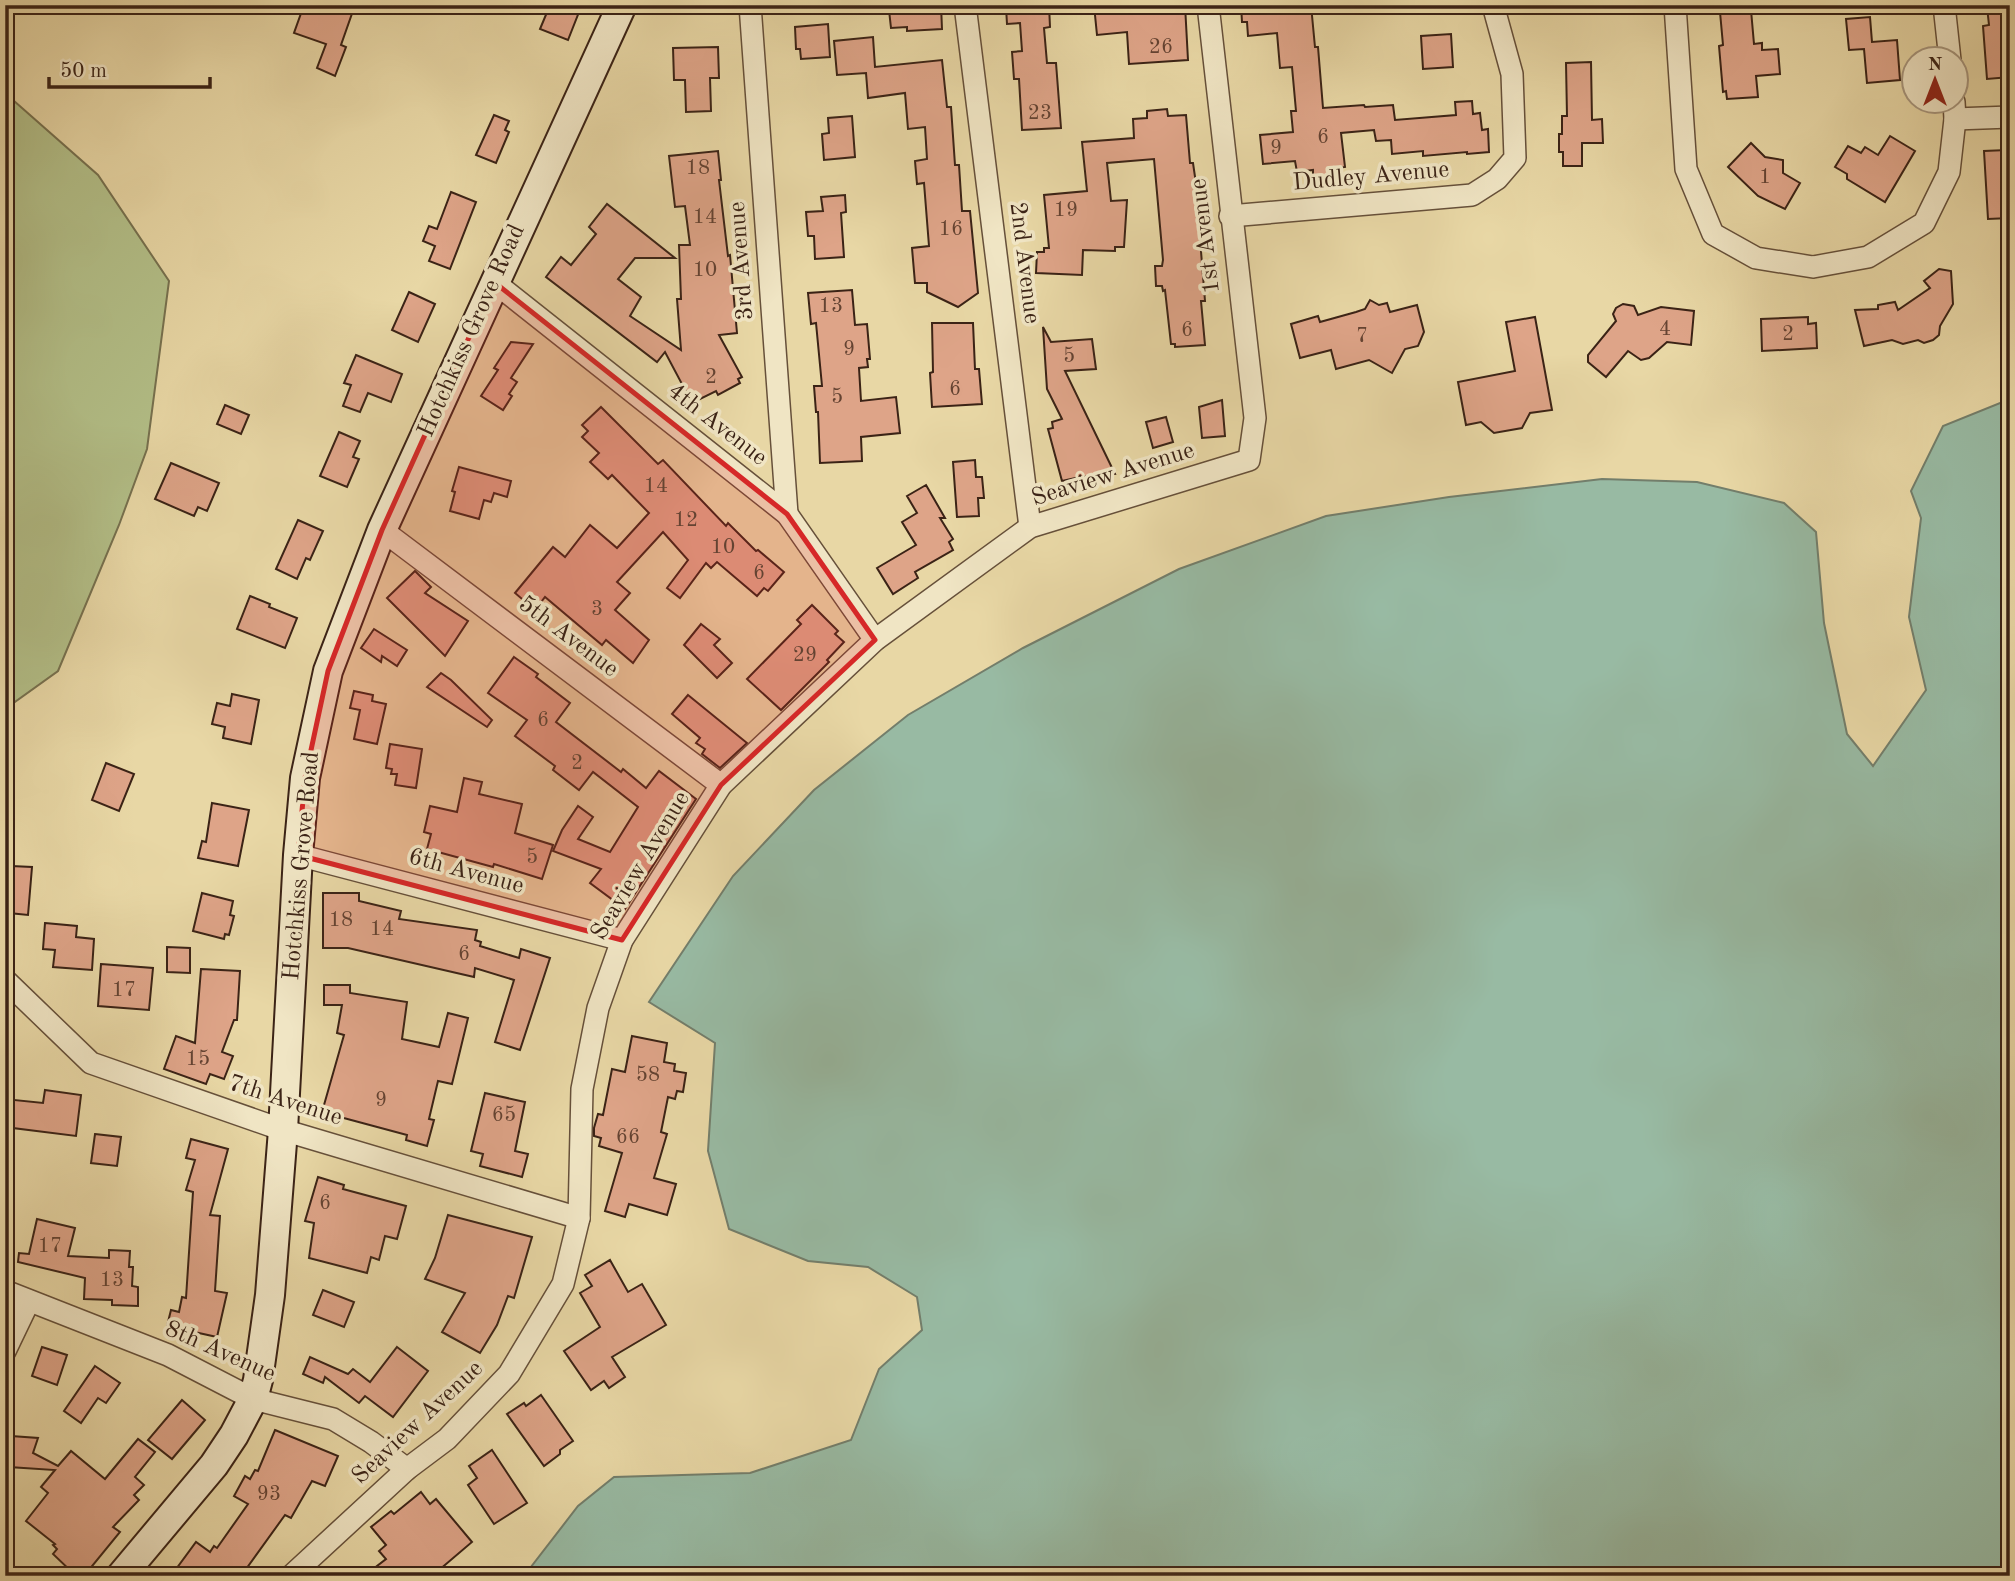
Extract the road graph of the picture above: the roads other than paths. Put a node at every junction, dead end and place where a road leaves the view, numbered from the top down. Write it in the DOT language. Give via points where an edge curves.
graph roads {
  1 [pos="622,5"];
  2 [pos="750,5"];
  3 [pos="965,5"];
  4 [pos="1208,5"];
  5 [pos="1493,5"];
  6 [pos="1675,5"];
  7 [pos="1944,5"];
  8 [pos="1948,46"];
  9 [pos="1969,112"];
  10 [pos="1955,116"];
  11 [pos="2010,117"];
  12 [pos="1230,216"];
  13 [pos="494,282"];
  14 [pos="1249,460"];
  15 [pos="787,514"];
  16 [pos="1030,527"];
  17 [pos="382,530"];
  18 [pos="875,640"];
  19 [pos="721,785"];
  20 [pos="298,855"];
  21 [pos="622,940"];
  22 [pos="5,980"];
  23 [pos="283,1130"];
  24 [pos="579,1218"];
  25 [pos="5,1291"];
  26 [pos="29,1301"];
  27 [pos="5,1351"];
  28 [pos="253,1399"];
  29 [pos="407,1469"];
  30 [pos="121,1576"];
  31 [pos="290,1576"];
  1 -- 13 [label="main road, Hotchkiss Grove Road"];
  2 -- 15 [label="street, 3rd Avenue"];
  3 -- 16 [label="street, 2nd Avenue"];
  4 -- 12 [label="street, 1st Avenue"];
  5 -- 12 [label="street, Dudley Avenue" via="1512,74 1515,159 1497,179 1472,195"];
  6 -- 10 [label="street" via="1686,169 1713,234 1756,258 1813,267 1868,257 1924,223 1950,173"];
  7 -- 8 [label="street"];
  9 -- 11 [label="street"];
  12 -- 14 [label="street, 1st Avenue" via="1255,418"];
  13 -- 15 [label="street, 4th Avenue"];
  13 -- 17 [label="main road, Hotchkiss Grove Road"];
  14 -- 16 [label="street, Seaview Avenue"];
  15 -- 18 [label="street, 4th Avenue"];
  16 -- 18 [label="street, Seaview Avenue"];
  17 -- 19 [label="street, 5th Avenue"];
  17 -- 20 [label="main road, Hotchkiss Grove Road" via="328,671 305,778"];
  18 -- 19 [label="street, Seaview Avenue"];
  19 -- 21 [label="street, Seaview Avenue"];
  20 -- 21 [label="street, 6th Avenue"];
  20 -- 23 [label="main road, Hotchkiss Grove Road"];
  21 -- 24 [label="street, Seaview Avenue" via="598,1008 582,1089"];
  22 -- 23 [label="street, 7th Avenue" via="91,1063"];
  23 -- 24 [label="street, 7th Avenue"];
  23 -- 28 [label="main road, Hotchkiss Grove Road" via="270,1295"];
  24 -- 29 [label="street, Seaview Avenue" via="563,1284 509,1374 447,1439"];
  25 -- 26 [label="street, 8th Avenue"];
  26 -- 27 [label="street"];
  26 -- 28 [label="street, 8th Avenue" via="168,1355"];
  28 -- 29 [label="street, 8th Avenue" via="333,1419"];
  28 -- 30 [label="main road, Hotchkiss Grove Road" via="214,1465"];
  29 -- 31 [label="street, Seaview Avenue"];
}
